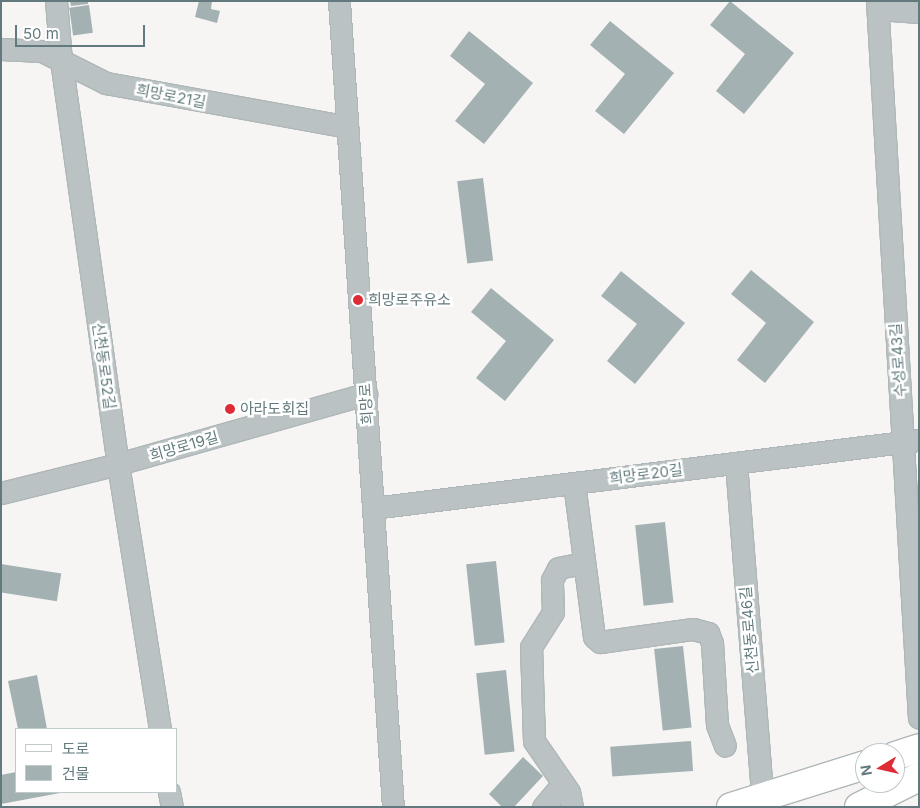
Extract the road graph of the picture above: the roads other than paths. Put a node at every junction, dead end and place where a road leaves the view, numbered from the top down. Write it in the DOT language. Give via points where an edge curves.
graph roads {
  1 [pos="56,1"];
  2 [pos="339,1"];
  3 [pos="878,5"];
  4 [pos="919,12"];
  5 [pos="1,49"];
  6 [pos="60,60"];
  7 [pos="347,127"];
  8 [pos="366,394"];
  9 [pos="911,441"];
  10 [pos="736,463"];
  11 [pos="118,464"];
  12 [pos="574,483"];
  13 [pos="1,493"];
  14 [pos="373,508"];
  15 [pos="584,563"];
  16 [pos="919,718"];
  17 [pos="160,728"];
  18 [pos="725,746"];
  19 [pos="919,748"];
  20 [pos="905,753"];
  21 [pos="855,769"];
  22 [pos="919,777"];
  23 [pos="170,793"];
  24 [pos="572,793"];
  25 [pos="919,793"];
  26 [pos="771,802"];
  27 [pos="172,807"];
  28 [pos="393,807"];
  29 [pos="543,807"];
  30 [pos="731,807"];
  31 [pos="860,807"];
  32 [pos="880,807"];
  1 -- 6 [label="street, 신천동로52길"];
  2 -- 7 [label="street, 희망로"];
  3 -- 4 [label="street"];
  3 -- 9 [label="street, 수성로43길"];
  5 -- 6 [label="street, 희망로21길" via="42,51"];
  6 -- 7 [label="street, 희망로21길" via="106,83"];
  6 -- 11 [label="street, 신천동로52길"];
  7 -- 8 [label="street, 희망로"];
  8 -- 11 [label="street, 희망로19길"];
  8 -- 14 [label="street, 희망로"];
  9 -- 10 [label="street, 희망로20길"];
  9 -- 16 [label="street, 수성로43길"];
  10 -- 12 [label="street, 희망로20길"];
  10 -- 26 [label="street, 신천동로46길"];
  11 -- 13 [label="street, 희망로19길"];
  11 -- 17 [label="street, 신천동로52길"];
  12 -- 14 [label="street, 희망로20길"];
  12 -- 15 [label="street"];
  14 -- 28 [label="street, 희망로"];
  15 -- 18 [label="street" via="593,630 600,642 693,629 708,633 712,643 718,731"];
  15 -- 24 [label="street" via="558,568 552,580 553,612 530,647 534,741"];
  19 -- 20 [label="main road"];
  21 -- 26 [label="main road"];
  22 -- 31 [label="main road"];
  23 -- 27 [label="street"];
  24 -- 29 [label="street"];
  25 -- 32 [label="main road"];
  26 -- 30 [label="main road"];
}
